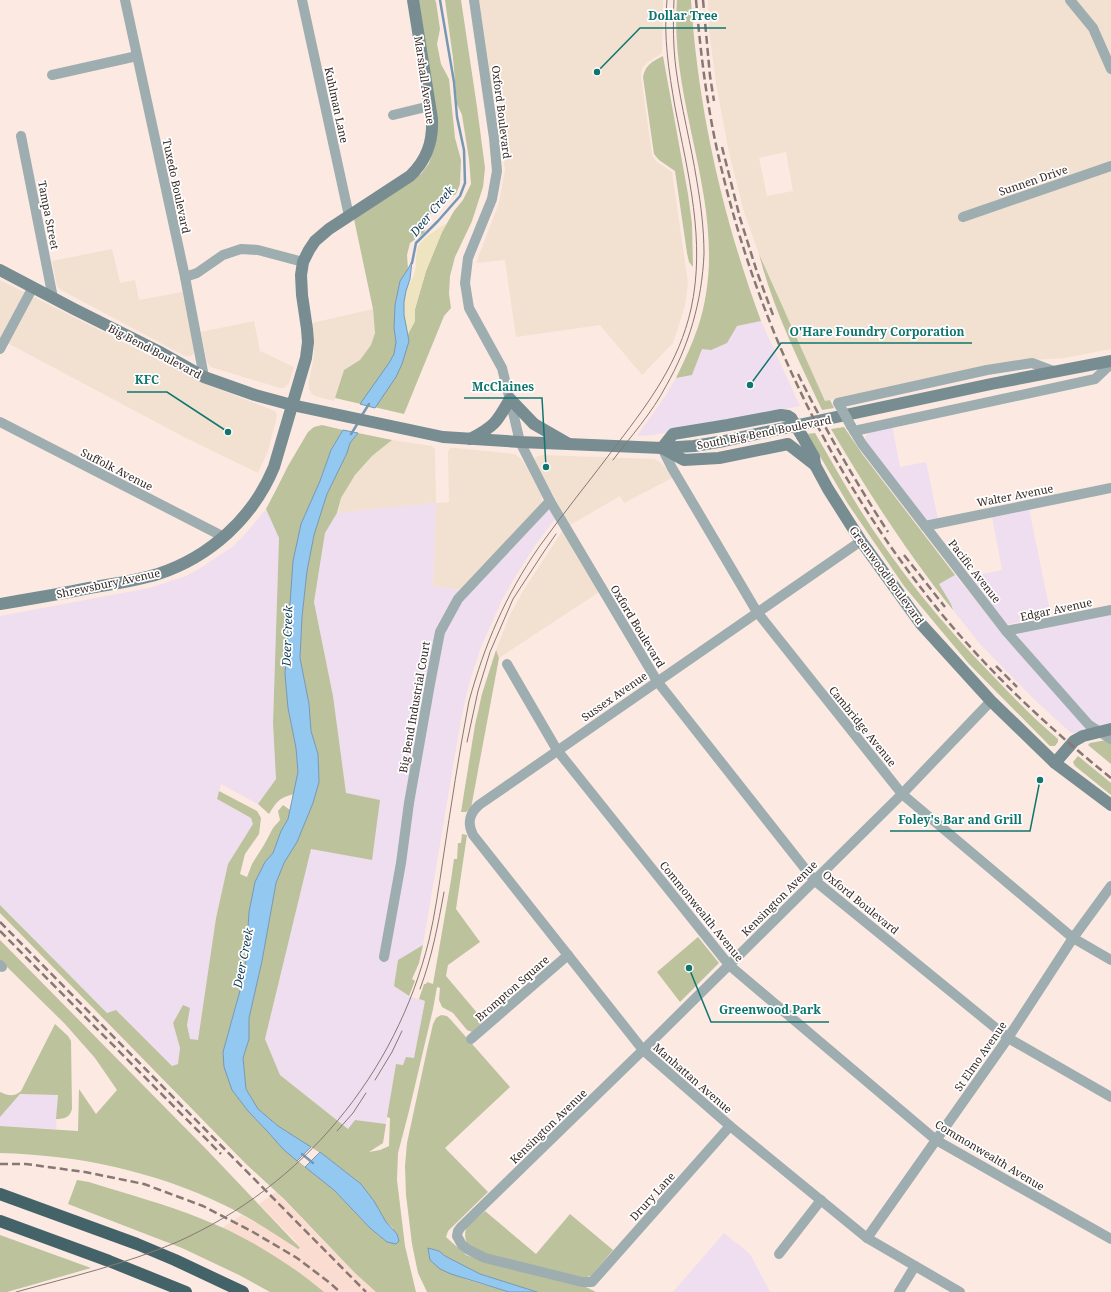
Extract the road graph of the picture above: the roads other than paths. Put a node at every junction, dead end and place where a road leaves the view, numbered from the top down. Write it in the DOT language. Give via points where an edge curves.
graph roads {
  1 [pos="125,0"];
  2 [pos="302,0"];
  3 [pos="413,0"];
  4 [pos="474,0"];
  5 [pos="1070,0"];
  6 [pos="137,56"];
  7 [pos="1111,69"];
  8 [pos="52,75"];
  9 [pos="430,106"];
  10 [pos="393,115"];
  11 [pos="21,136"];
  12 [pos="1111,166"];
  13 [pos="349,216"];
  14 [pos="963,217"];
  15 [pos="303,262"];
  16 [pos="0,270"];
  17 [pos="184,277"];
  18 [pos="33,287"];
  19 [pos="53,298"];
  20 [pos="0,349"];
  21 [pos="1111,363"];
  22 [pos="1056,372"];
  23 [pos="204,377"];
  24 [pos="510,399"];
  25 [pos="292,405"];
  26 [pos="319,412"];
  27 [pos="0,422"];
  28 [pos="852,428"];
  29 [pos="803,437"];
  30 [pos="470,439"];
  31 [pos="520,442"];
  32 [pos="568,444"];
  33 [pos="788,444"];
  34 [pos="662,448"];
  35 [pos="815,465"];
  36 [pos="1111,488"];
  37 [pos="550,500"];
  38 [pos="925,526"];
  39 [pos="224,537"];
  40 [pos="861,541"];
  41 [pos="0,604"];
  42 [pos="1111,610"];
  43 [pos="757,612"];
  44 [pos="1006,631"];
  45 [pos="507,664"];
  46 [pos="657,681"];
  47 [pos="991,701"];
  48 [pos="1111,729"];
  49 [pos="1098,732"];
  50 [pos="1111,739"];
  51 [pos="557,750"];
  52 [pos="1055,762"];
  53 [pos="902,794"];
  54 [pos="1111,805"];
  55 [pos="469,823"];
  56 [pos="814,880"];
  57 [pos="1111,886"];
  58 [pos="1073,938"];
  59 [pos="568,955"];
  60 [pos="384,957"];
  61 [pos="1111,960"];
  62 [pos="729,965"];
  63 [pos="1008,1038"];
  64 [pos="471,1039"];
  65 [pos="643,1050"];
  66 [pos="1111,1097"];
  67 [pos="730,1126"];
  68 [pos="936,1140"];
  69 [pos="0,1194"];
  70 [pos="821,1200"];
  71 [pos="0,1221"];
  72 [pos="867,1238"];
  73 [pos="1111,1239"];
  74 [pos="779,1254"];
  75 [pos="915,1266"];
  76 [pos="592,1282"];
  77 [pos="239,1290"];
  78 [pos="184,1291"];
  79 [pos="899,1292"];
  80 [pos="960,1292"];
  1 -- 6 [label="street, Tuxedo Boulevard"];
  2 -- 13 [label="street, Kuhlman Lane"];
  3 -- 9 [label="main road, Marshall Avenue"];
  4 -- 24 [label="street, Oxford Boulevard" via="497,171 492,199 468,258 465,283 469,308 502,368"];
  5 -- 7 [label="street" via="1093,28"];
  6 -- 8 [label="street"];
  6 -- 17 [label="street, Tuxedo Boulevard"];
  9 -- 10 [label="street"];
  9 -- 13 [label="main road, Marshall Avenue" via="432,139 420,166 402,182"];
  11 -- 19 [label="street, Tampa Street"];
  12 -- 14 [label="street, Sunnen Drive"];
  13 -- 15 [label="main road, Marshall Avenue" via="318,238"];
  15 -- 17 [label="street" via="258,250 241,249 223,255 197,272"];
  15 -- 25 [label="main road, Shrewsbury Avenue" via="301,284 308,342"];
  16 -- 18 [label="main road, Big Bend Boulevard"];
  17 -- 23 [label="street, Tuxedo Boulevard"];
  18 -- 19 [label="main road, Big Bend Boulevard"];
  18 -- 20 [label="street"];
  19 -- 23 [label="main road, Big Bend Boulevard"];
  21 -- 22 [label="main road, South Big Bend Boulevard"];
  21 -- 28 [label="street" via="1095,380"];
  22 -- 28 [label="street, Pacific Avenue, bridge" via="1032,363 994,369 839,405"];
  22 -- 34 [label="main road, South Big Bend Boulevard" via="724,441"];
  23 -- 25 [label="main road, Big Bend Boulevard"];
  24 -- 30 [label="main road" via="498,420"];
  24 -- 31 [label="street, Oxford Boulevard"];
  24 -- 32 [label="main road" via="534,424"];
  25 -- 26 [label="main road, Big Bend Boulevard"];
  25 -- 39 [label="main road, Shrewsbury Avenue" via="269,478 250,509"];
  26 -- 30 [label="main road, South Big Bend Boulevard" via="442,437"];
  27 -- 39 [label="street, Suffolk Avenue"];
  28 -- 38 [label="street, Pacific Avenue"];
  29 -- 33 [label="main road"];
  29 -- 34 [label="main road, Greenwood Boulevard, bridge" via="791,418 781,415 673,434"];
  29 -- 35 [label="main road, Greenwood Boulevard" via="814,457"];
  30 -- 31 [label="main road, South Big Bend Boulevard"];
  31 -- 32 [label="main road, South Big Bend Boulevard"];
  31 -- 37 [label="street, Oxford Boulevard"];
  32 -- 34 [label="main road, South Big Bend Boulevard"];
  33 -- 34 [label="main road" via="719,458 684,460"];
  33 -- 35 [label="main road"];
  34 -- 43 [label="street, Cambridge Avenue"];
  35 -- 40 [label="main road, Greenwood Boulevard"];
  36 -- 38 [label="street, Walter Avenue"];
  37 -- 46 [label="street, Oxford Boulevard"];
  37 -- 60 [label="street, Big Bend Industrial Court" via="458,599 440,632"];
  38 -- 44 [label="street, Pacific Avenue"];
  39 -- 41 [label="main road, Shrewsbury Avenue" via="192,559 158,574"];
  40 -- 43 [label="street, Sussex Avenue"];
  40 -- 47 [label="main road, Greenwood Boulevard" via="921,624"];
  42 -- 44 [label="street, Edgar Avenue"];
  43 -- 46 [label="street, Sussex Avenue"];
  43 -- 53 [label="street, Cambridge Avenue"];
  44 -- 49 [label="street, Pacific Avenue" via="1088,725"];
  45 -- 51 [label="street, Commonwealth Avenue"];
  46 -- 51 [label="street, Sussex Avenue"];
  46 -- 56 [label="street, Oxford Boulevard"];
  47 -- 52 [label="main road, Greenwood Boulevard"];
  47 -- 53 [label="street, Kensington Avenue"];
  48 -- 49 [label="main road"];
  49 -- 50 [label="street, Pacific Avenue"];
  49 -- 52 [label="main road" via="1074,741"];
  51 -- 55 [label="street, Sussex Avenue" via="479,805 471,814"];
  51 -- 62 [label="street, Commonwealth Avenue"];
  52 -- 54 [label="main road, Greenwood Boulevard"];
  53 -- 56 [label="street, Kensington Avenue"];
  53 -- 58 [label="street, Cambridge Avenue"];
  55 -- 59 [label="street, Manhattan Avenue" via="473,835"];
  56 -- 62 [label="street, Kensington Avenue"];
  56 -- 63 [label="street, Oxford Boulevard"];
  57 -- 58 [label="street, St Elmo Avenue"];
  58 -- 61 [label="street, Cambridge Avenue"];
  58 -- 63 [label="street, St Elmo Avenue"];
  59 -- 64 [label="street, Brompton Square"];
  59 -- 65 [label="street, Manhattan Avenue"];
  62 -- 65 [label="street, Kensington Avenue"];
  62 -- 68 [label="street, Commonwealth Avenue"];
  63 -- 66 [label="street, Oxford Boulevard"];
  63 -- 68 [label="street, St Elmo Avenue"];
  65 -- 67 [label="street, Manhattan Avenue"];
  65 -- 76 [label="street, Kensington Avenue" via="458,1231 457,1236 462,1245 484,1258 582,1282"];
  67 -- 70 [label="street, Manhattan Avenue"];
  67 -- 76 [label="street, Drury Lane"];
  68 -- 72 [label="street, St Elmo Avenue"];
  68 -- 73 [label="street, Commonwealth Avenue"];
  69 -- 77 [label="highway" via="137,1244"];
  70 -- 72 [label="street, Manhattan Avenue"];
  70 -- 74 [label="street"];
  71 -- 78 [label="highway"];
  72 -- 75 [label="street, Manhattan Avenue"];
  75 -- 79 [label="street"];
  75 -- 80 [label="street, Manhattan Avenue"];
}
